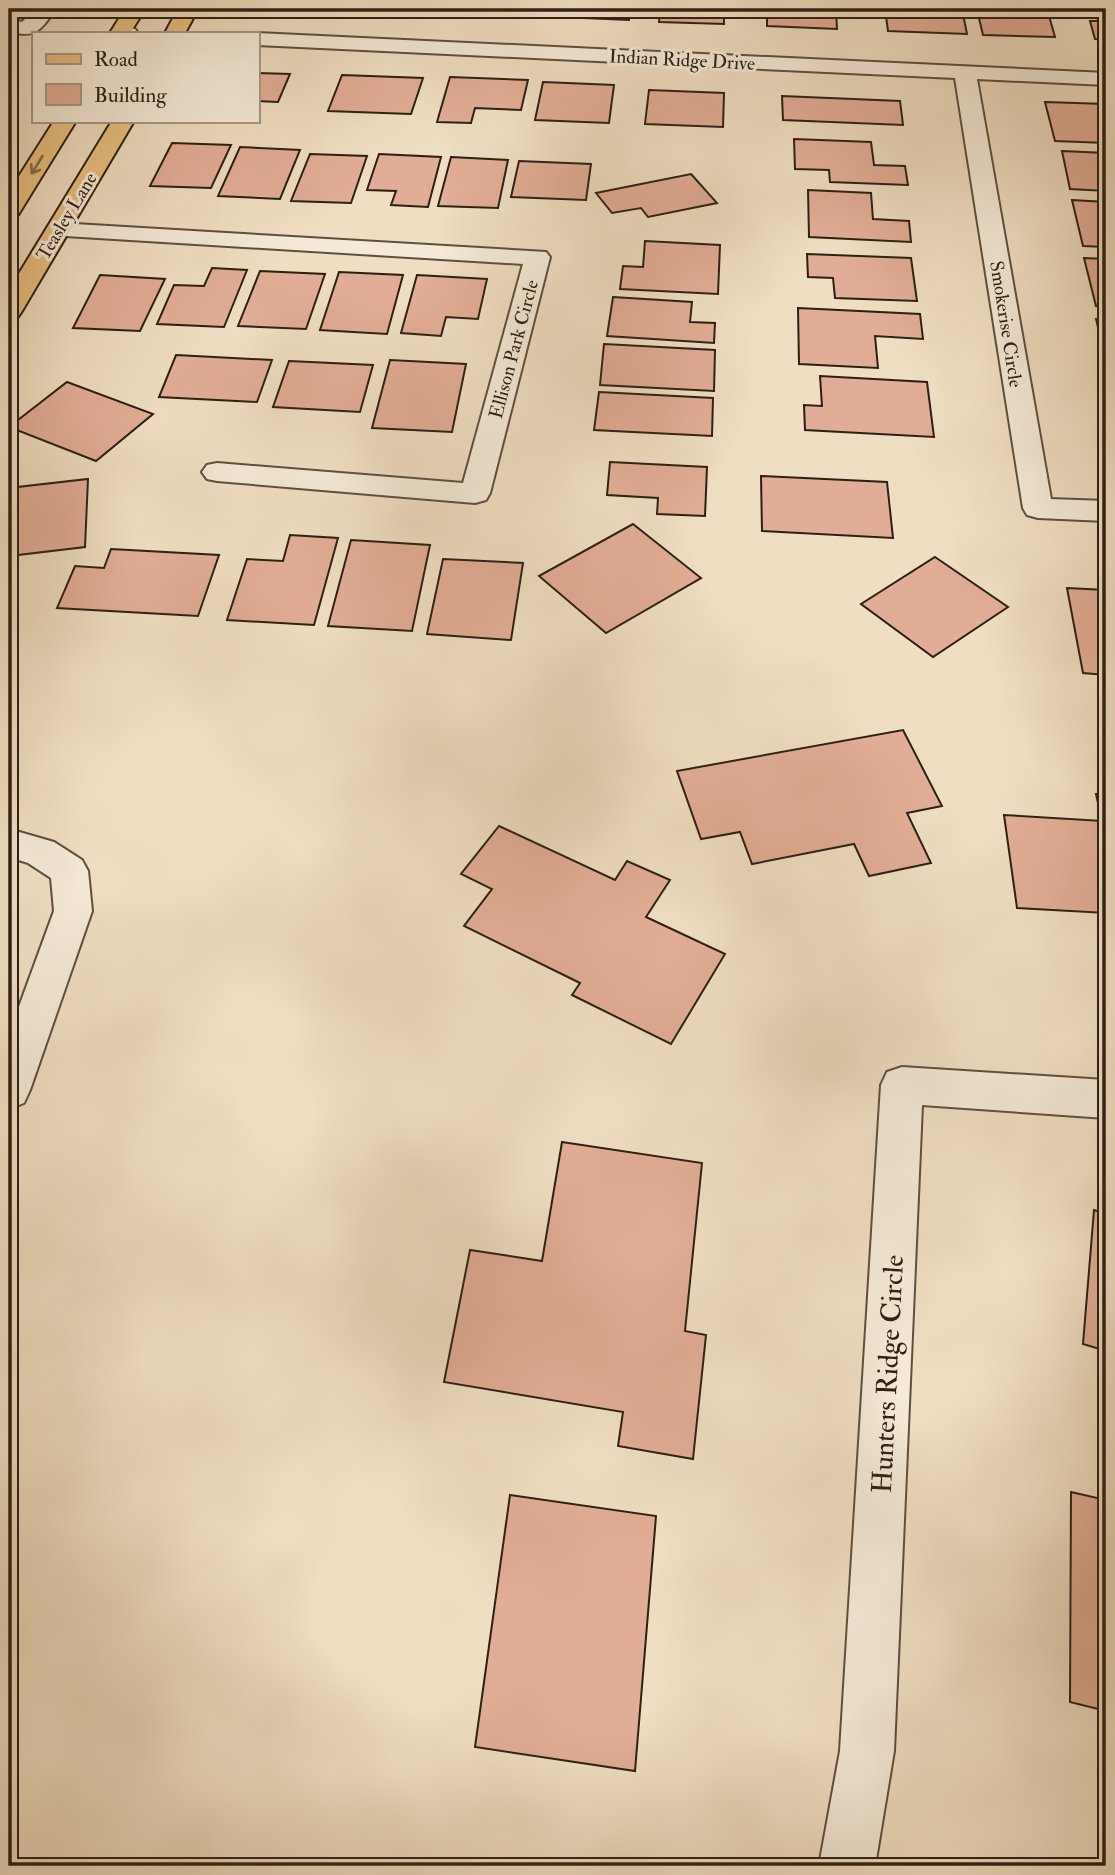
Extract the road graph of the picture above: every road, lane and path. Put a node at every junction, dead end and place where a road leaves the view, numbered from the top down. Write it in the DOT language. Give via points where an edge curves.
graph roads {
  1 [pos="46,9"];
  2 [pos="135,9"];
  3 [pos="188,9"];
  4 [pos="9,25"];
  5 [pos="121,32"];
  6 [pos="176,32"];
  7 [pos="259,39"];
  8 [pos="965,72"];
  9 [pos="1106,79"];
  10 [pos="64,122"];
  11 [pos="122,122"];
  12 [pos="9,210"];
  13 [pos="58,230"];
  14 [pos="9,311"];
  15 [pos="217,472"];
  16 [pos="1106,512"];
  17 [pos="9,843"];
  18 [pos="9,1090"];
  19 [pos="1106,1099"];
  20 [pos="847,1866"];
  1 -- 4 [label="street" via="26,30"];
  2 -- 5 [label="main road"];
  3 -- 6 [label="main road"];
  7 -- 8 [label="street, Indian Ridge Drive"];
  8 -- 9 [label="street, Indian Ridge Drive"];
  8 -- 16 [label="street, Smokerise Circle" via="1038,508"];
  10 -- 12 [label="main road, one-way"];
  11 -- 13 [label="main road, Teasley Lane"];
  13 -- 14 [label="main road, Teasley Lane"];
  13 -- 15 [label="street, Ellison Park Circle" via="537,257 475,493"];
  17 -- 18 [label="street" via="54,858 69,872 73,911"];
  19 -- 20 [label="street, Hunters Ridge Circle" via="902,1085 867,1751"];
}
